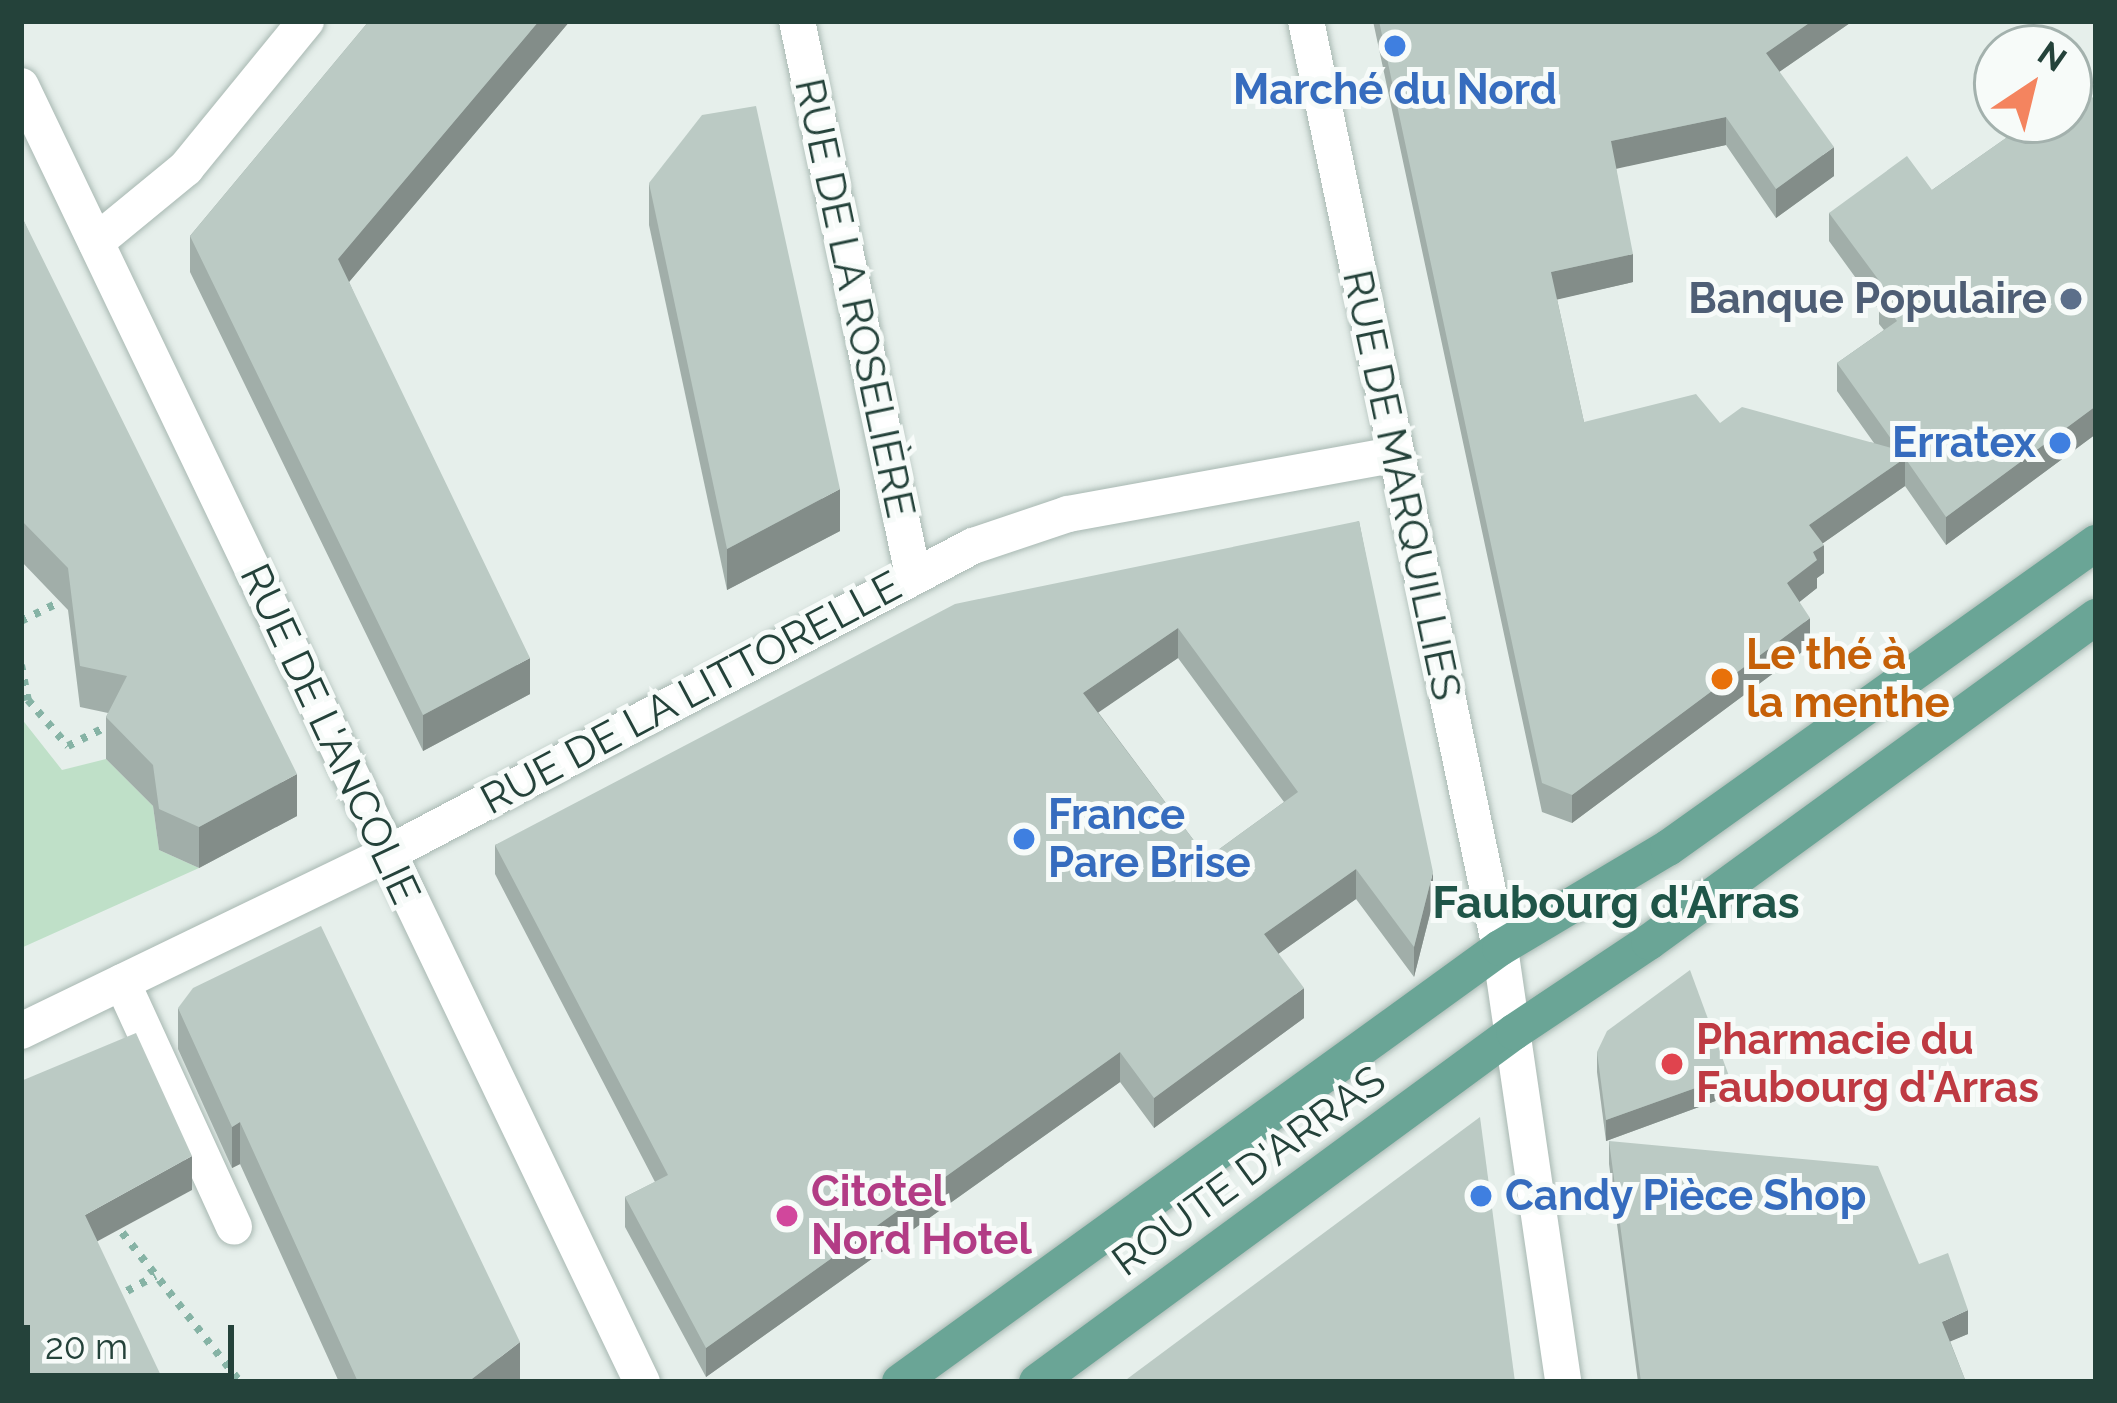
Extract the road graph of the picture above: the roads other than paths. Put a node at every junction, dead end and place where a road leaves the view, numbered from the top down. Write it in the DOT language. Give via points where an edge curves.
graph roads {
  1 [pos="306,21"];
  2 [pos="797,21"];
  3 [pos="1306,21"];
  4 [pos="21,86"];
  5 [pos="96,242"];
  6 [pos="1394,454"];
  7 [pos="2096,543"];
  8 [pos="913,575"];
  9 [pos="2096,617"];
  10 [pos="387,854"];
  11 [pos="1503,961"];
  12 [pos="122,982"];
  13 [pos="21,1031"];
  14 [pos="1514,1032"];
  15 [pos="234,1228"];
  16 [pos="642,1382"];
  17 [pos="900,1382"];
  18 [pos="1037,1382"];
  19 [pos="1564,1382"];
  1 -- 5 [label="street" via="186,168"];
  2 -- 8 [label="street, RUE DE LA ROSELIÈRE"];
  3 -- 6 [label="street, RUE DE MARQUILLIES"];
  4 -- 5 [label="street, RUE DE L'ANCOLIE"];
  5 -- 10 [label="street, RUE DE L'ANCOLIE"];
  6 -- 8 [label="street, RUE DE LA LITTORELLE" via="1068,514"];
  6 -- 11 [label="street, RUE DE MARQUILLIES"];
  7 -- 11 [label="main road"];
  8 -- 10 [label="street, RUE DE LA LITTORELLE"];
  9 -- 14 [label="main road, ROUTE D'ARRAS"];
  10 -- 12 [label="street, RUE DE LA LITTORELLE"];
  10 -- 16 [label="street, RUE DE L'ANCOLIE"];
  11 -- 14 [label="street, RUE DE MARQUILLIES"];
  11 -- 17 [label="main road"];
  12 -- 13 [label="street, RUE DE LA LITTORELLE"];
  12 -- 15 [label="street"];
  14 -- 18 [label="main road, ROUTE D'ARRAS"];
  14 -- 19 [label="street, RUE DE MARQUILLIES"];
}
